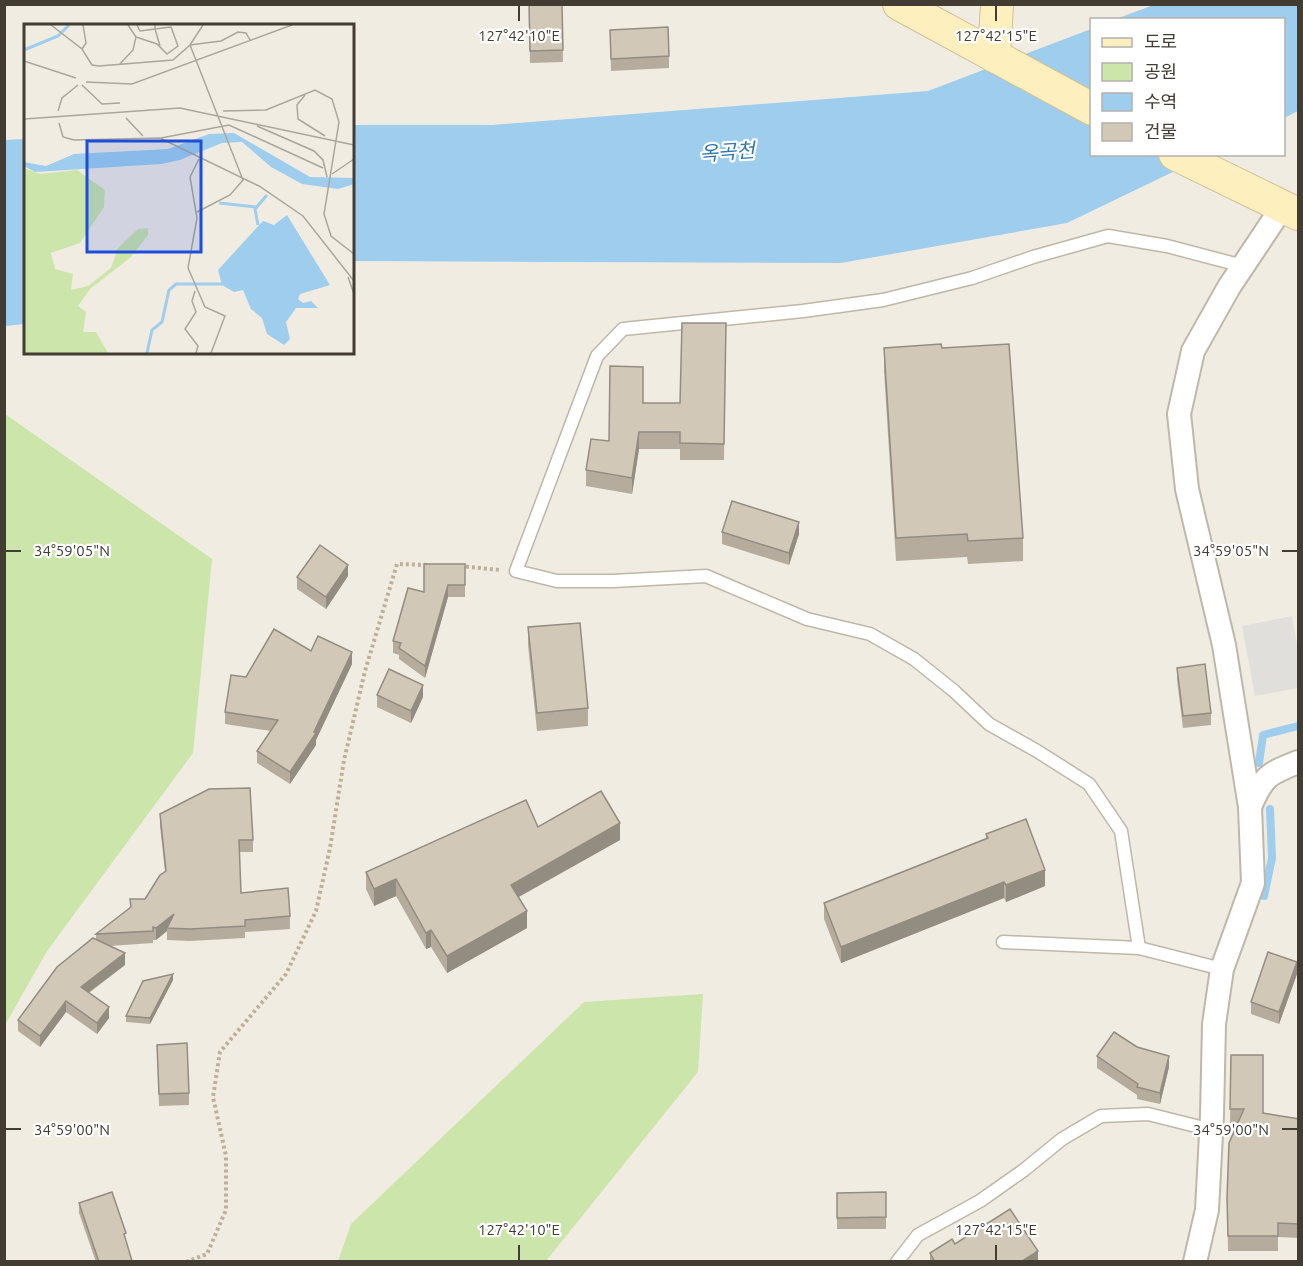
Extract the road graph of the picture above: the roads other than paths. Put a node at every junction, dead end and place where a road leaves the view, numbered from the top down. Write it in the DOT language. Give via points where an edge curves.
graph roads {
  1 [pos="899,4"];
  2 [pos="997,4"];
  3 [pos="994,56"];
  4 [pos="1090,108"];
  5 [pos="1179,156"];
  6 [pos="1291,210"];
  7 [pos="1243,266"];
  8 [pos="1299,762"];
  9 [pos="1250,807"];
  10 [pos="1003,942"];
  11 [pos="1139,948"];
  12 [pos="1222,969"];
  13 [pos="1212,1130"];
  14 [pos="897,1262"];
  15 [pos="1195,1262"];
  1 -- 3 [label="main road"];
  2 -- 3 [label="main road"];
  3 -- 4 [label="main road"];
  5 -- 6 [label="main road"];
  6 -- 7 [label="street"];
  7 -- 9 [label="street" via="1193,351 1179,414 1187,489 1224,645"];
  7 -- 11 [label="lane" via="1167,246 1108,236 972,278 883,300 623,329 597,356 516,572 557,581 706,576 807,619 870,634 914,658 989,724 1089,784 1121,831"];
  8 -- 9 [label="street" via="1271,773 1259,786"];
  9 -- 12 [label="street" via="1253,883"];
  10 -- 11 [label="lane"];
  11 -- 12 [label="lane"];
  12 -- 13 [label="street" via="1214,1024"];
  13 -- 14 [label="lane" via="1148,1114 1101,1116 1062,1139 980,1201 918,1235"];
  13 -- 15 [label="street" via="1207,1210"];
}
